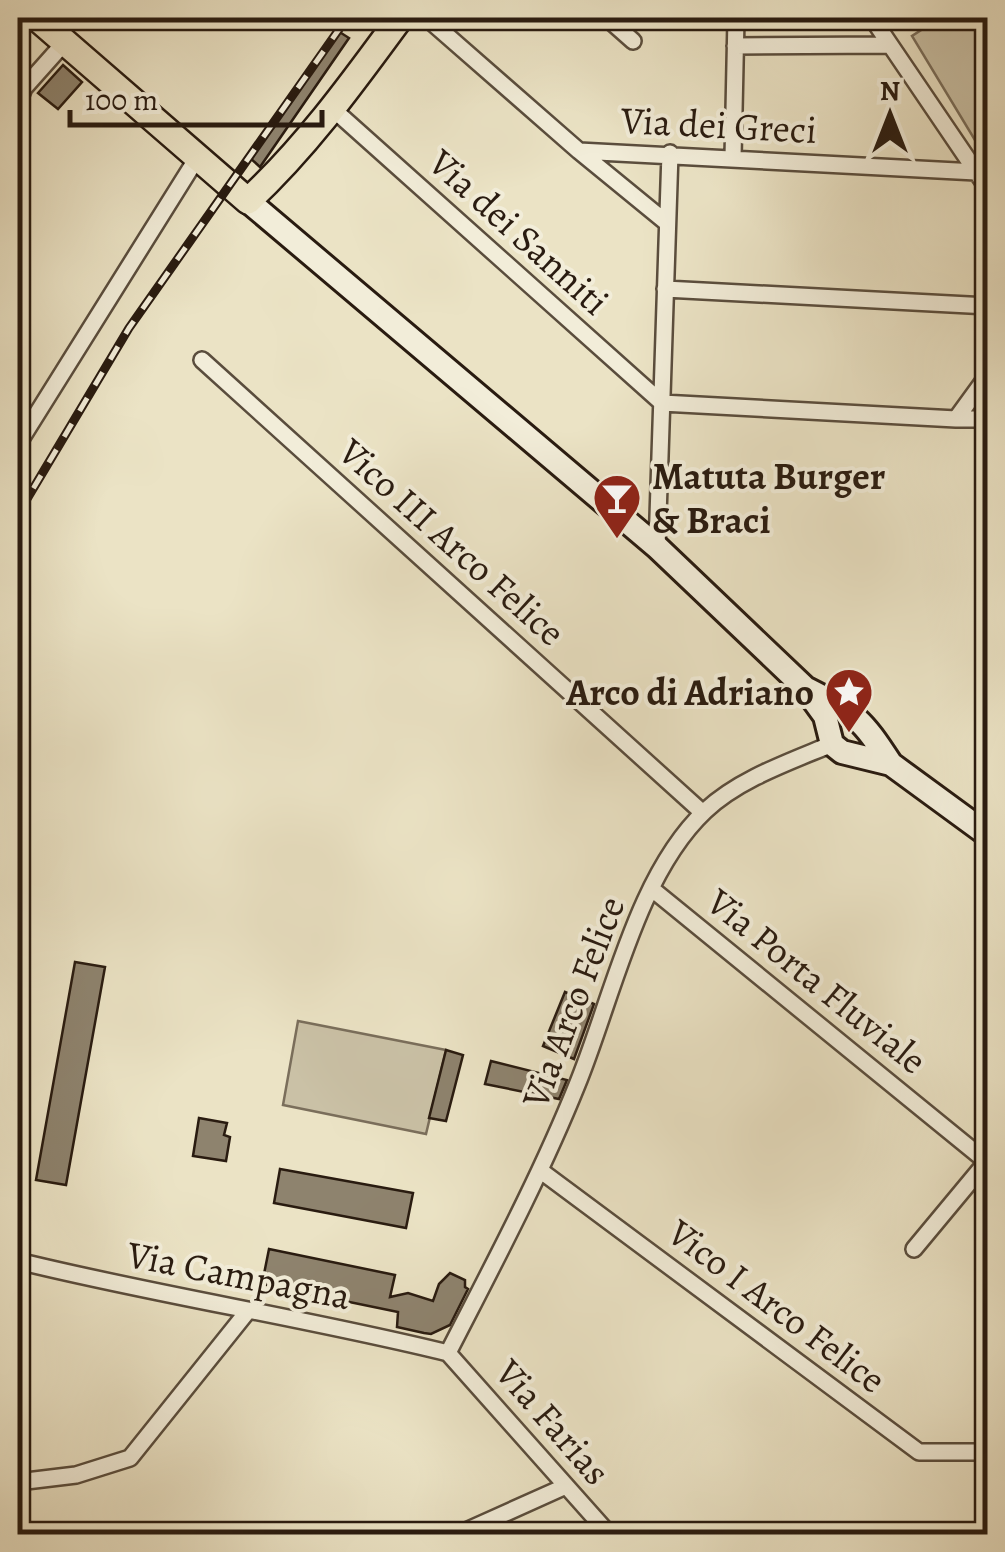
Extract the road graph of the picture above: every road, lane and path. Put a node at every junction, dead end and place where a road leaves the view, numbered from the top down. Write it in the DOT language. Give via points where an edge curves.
graph roads {
  1 [pos="37,18"];
  2 [pos="400,18"];
  3 [pos="427,18"];
  4 [pos="607,18"];
  5 [pos="736,18"];
  6 [pos="872,18"];
  7 [pos="633,40"];
  8 [pos="64,42"];
  9 [pos="890,44"];
  10 [pos="736,46"];
  11 [pos="18,102"];
  12 [pos="333,109"];
  13 [pos="579,151"];
  14 [pos="670,154"];
  15 [pos="197,158"];
  16 [pos="732,158"];
  17 [pos="976,172"];
  18 [pos="988,190"];
  19 [pos="248,201"];
  20 [pos="668,223"];
  21 [pos="665,289"];
  22 [pos="988,306"];
  23 [pos="202,360"];
  24 [pos="988,375"];
  25 [pos="662,403"];
  26 [pos="956,419"];
  27 [pos="988,419"];
  28 [pos="18,444"];
  29 [pos="657,547"];
  30 [pos="804,687"];
  31 [pos="832,744"];
  32 [pos="891,764"];
  33 [pos="703,812"];
  34 [pos="988,836"];
  35 [pos="652,889"];
  36 [pos="987,1161"];
  37 [pos="541,1171"];
  38 [pos="914,1249"];
  39 [pos="18,1261"];
  40 [pos="248,1312"];
  41 [pos="448,1353"];
  42 [pos="988,1452"];
  43 [pos="18,1482"];
  44 [pos="566,1486"];
  45 [pos="459,1534"];
  46 [pos="609,1534"];
  1 -- 8 [label="main road"];
  2 -- 12 [label="main road"];
  3 -- 13 [label="street"];
  4 -- 7 [label="street"];
  5 -- 10 [label="street"];
  6 -- 9 [label="street"];
  8 -- 11 [label="street"];
  8 -- 15 [label="main road"];
  9 -- 10 [label="street"];
  9 -- 17 [label="street"];
  10 -- 16 [label="street"];
  12 -- 19 [label="main road"];
  12 -- 25 [label="street, Via dei Sanniti"];
  13 -- 14 [label="street, Via dei Greci"];
  13 -- 20 [label="street"];
  14 -- 16 [label="street, Via dei Greci"];
  14 -- 20 [label="street"];
  15 -- 19 [label="main road"];
  15 -- 28 [label="street"];
  16 -- 17 [label="street, Via dei Greci"];
  17 -- 18 [label="street"];
  19 -- 29 [label="main road"];
  20 -- 21 [label="street"];
  21 -- 22 [label="street"];
  21 -- 25 [label="street"];
  23 -- 33 [label="street, Vico III Arco Felice"];
  24 -- 26 [label="street"];
  25 -- 26 [label="street"];
  25 -- 29 [label="street"];
  26 -- 27 [label="street"];
  29 -- 30 [label="main road"];
  30 -- 31 [label="main road" via="825,716"];
  30 -- 32 [label="main road" via="850,710"];
  31 -- 32 [label="main road"];
  31 -- 33 [label="street, Via Arco Felice" via="726,794"];
  32 -- 34 [label="main road"];
  33 -- 35 [label="street, Via Arco Felice"];
  35 -- 36 [label="street, Via Porta Fluviale"];
  35 -- 37 [label="street, Via Arco Felice"];
  36 -- 38 [label="street"];
  37 -- 41 [label="street, Via Arco Felice"];
  37 -- 42 [label="street, Vico I Arco Felice" via="920,1452"];
  39 -- 40 [label="street, Via Campagna"];
  40 -- 41 [label="street, Via Campagna"];
  40 -- 43 [label="street" via="130,1458 76,1475"];
  41 -- 44 [label="street, Via Farias"];
  44 -- 45 [label="street"];
  44 -- 46 [label="street, Via Farias"];
}
